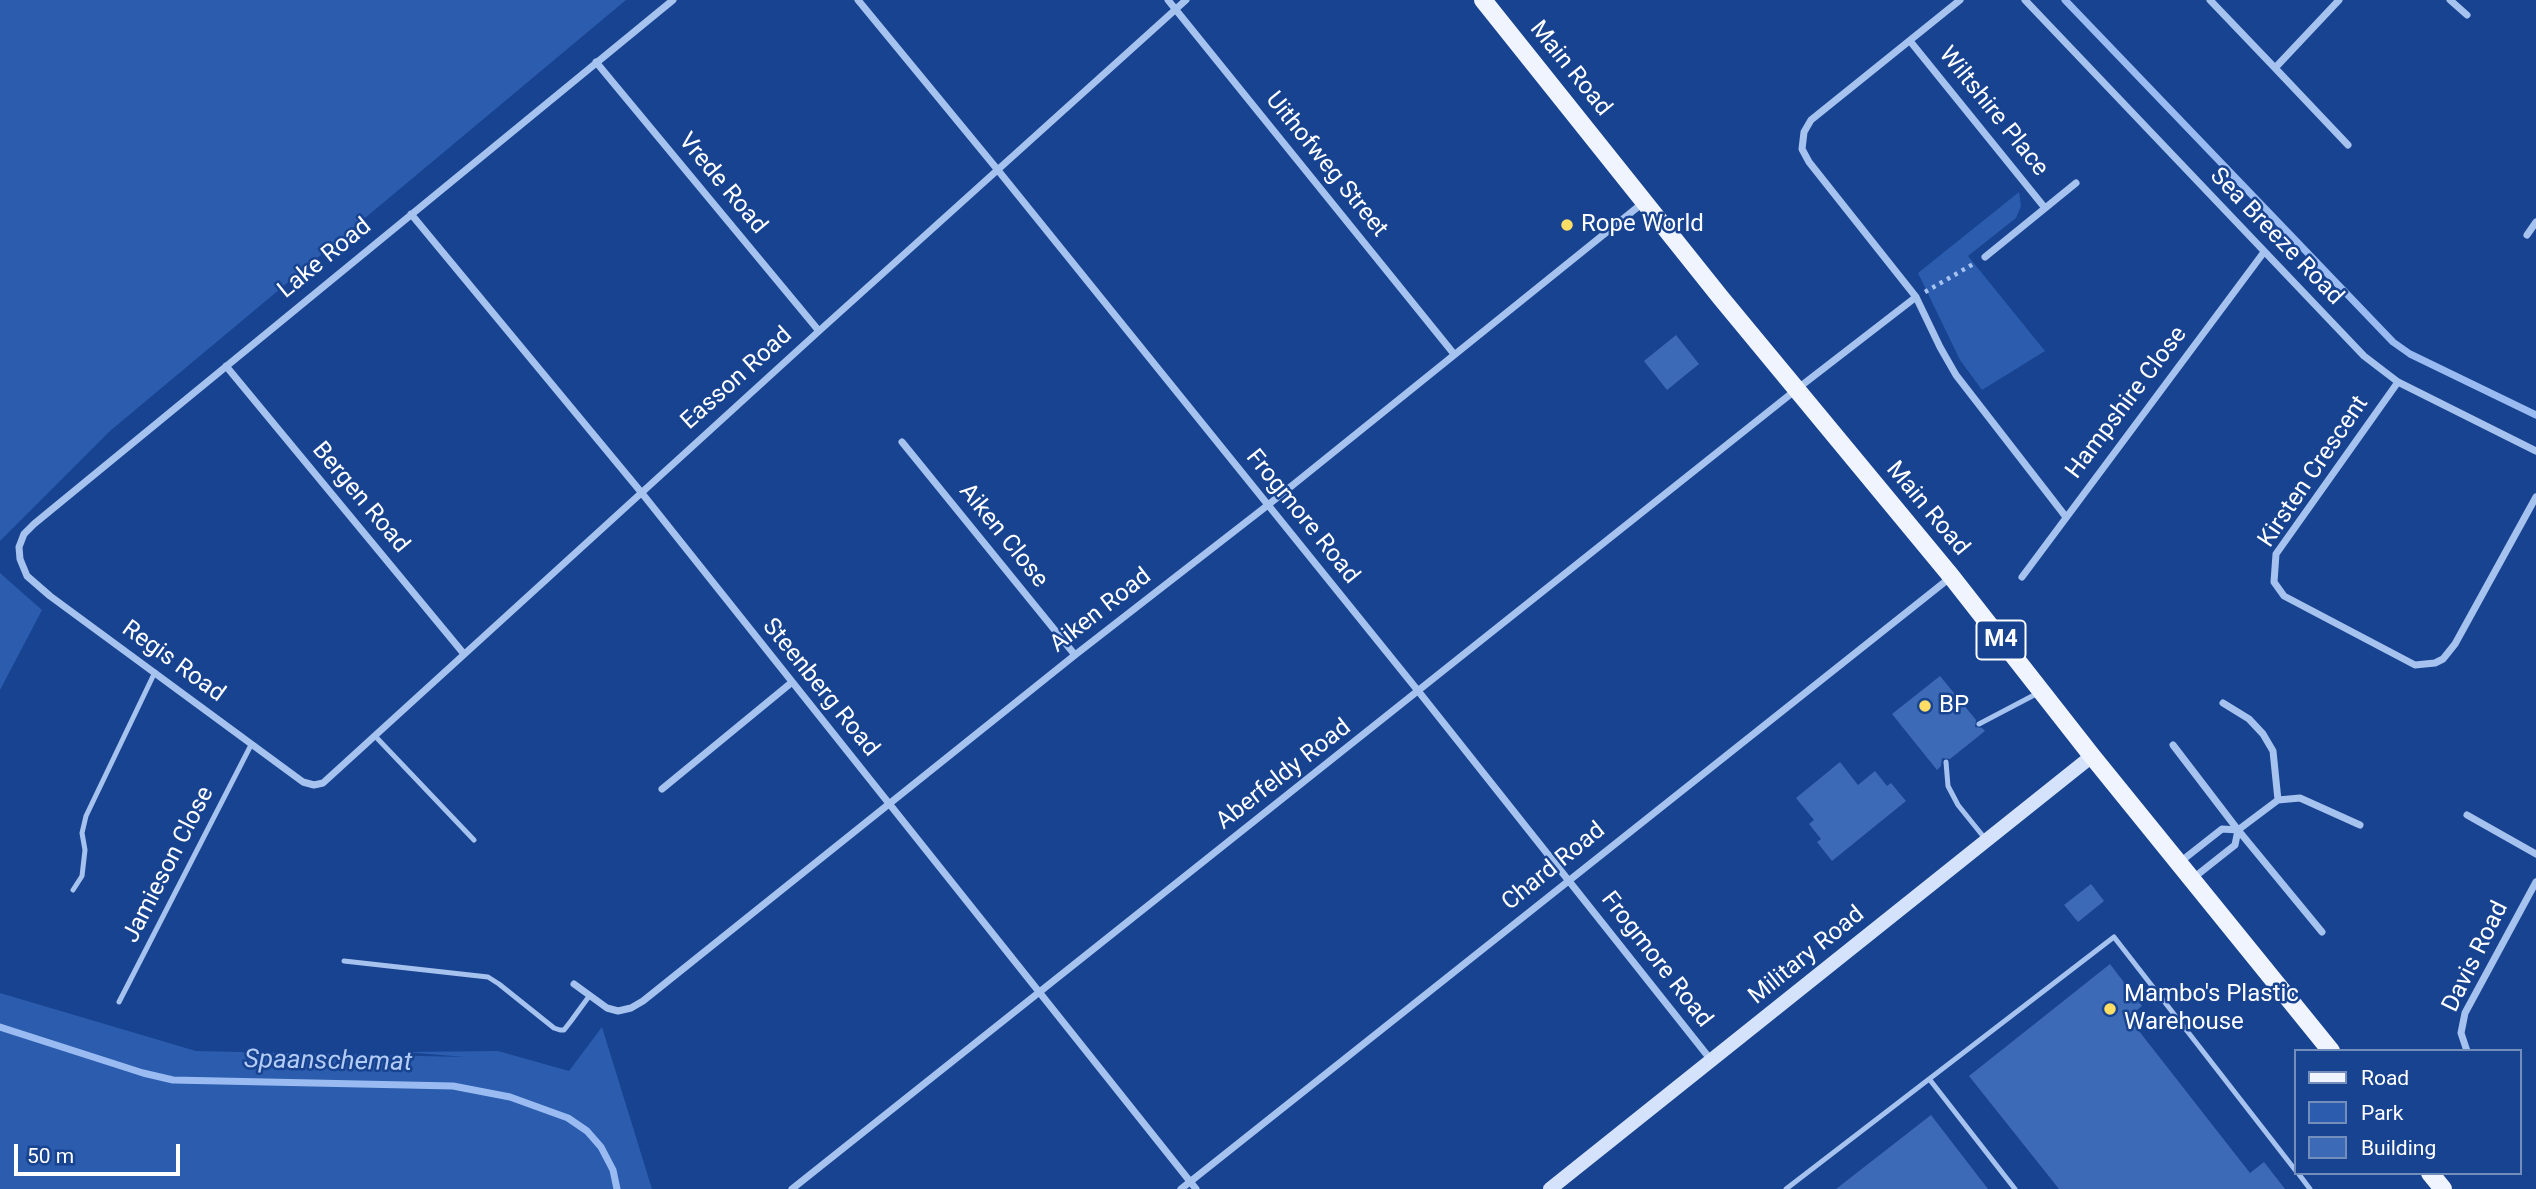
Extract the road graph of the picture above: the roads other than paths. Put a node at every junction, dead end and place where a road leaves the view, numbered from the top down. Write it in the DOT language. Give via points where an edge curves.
graph roads {
  1 [pos="673,0"];
  2 [pos="858,0"];
  3 [pos="1168,0"];
  4 [pos="1185,0"];
  5 [pos="1483,0"];
  6 [pos="1960,0"];
  7 [pos="2025,0"];
  8 [pos="2210,0"];
  9 [pos="2339,0"];
  10 [pos="2450,0"];
  11 [pos="1175,9"];
  12 [pos="2467,15"];
  13 [pos="1910,41"];
  14 [pos="596,62"];
  15 [pos="2275,68"];
  16 [pos="2348,145"];
  17 [pos="998,169"];
  18 [pos="2076,183"];
  19 [pos="1645,202"];
  20 [pos="2045,208"];
  21 [pos="411,214"];
  22 [pos="2536,222"];
  23 [pos="2527,235"];
  24 [pos="2263,252"];
  25 [pos="1985,257"];
  26 [pos="1916,297"];
  27 [pos="819,331"];
  28 [pos="1454,354"];
  29 [pos="226,366"];
  30 [pos="2398,382"];
  31 [pos="1797,389"];
  32 [pos="902,442"];
  33 [pos="2536,451"];
  34 [pos="641,492"];
  35 [pos="2536,497"];
  36 [pos="1268,505"];
  37 [pos="2066,517"];
  38 [pos="20,559"];
  39 [pos="1951,576"];
  40 [pos="2022,578"];
  41 [pos="464,654"];
  42 [pos="1075,655"];
  43 [pos="155,672"];
  44 [pos="791,682"];
  45 [pos="1419,692"];
  46 [pos="2041,692"];
  47 [pos="2223,703"];
  48 [pos="1979,724"];
  49 [pos="375,736"];
  50 [pos="251,745"];
  51 [pos="2173,745"];
  52 [pos="2092,757"];
  53 [pos="1946,762"];
  54 [pos="314,785"];
  55 [pos="662,789"];
  56 [pos="2278,800"];
  57 [pos="890,805"];
  58 [pos="2467,815"];
  59 [pos="2360,825"];
  60 [pos="2238,830"];
  61 [pos="474,840"];
  62 [pos="1987,841"];
  63 [pos="2536,854"];
  64 [pos="2179,863"];
  65 [pos="2192,879"];
  66 [pos="1569,880"];
  67 [pos="2536,882"];
  68 [pos="73,890"];
  69 [pos="2322,932"];
  70 [pos="344,961"];
  71 [pos="574,984"];
  72 [pos="1039,994"];
  73 [pos="590,995"];
  74 [pos="119,1002"];
  75 [pos="2329,1049"];
  76 [pos="2466,1049"];
  77 [pos="1712,1062"];
  78 [pos="1930,1080"];
  79 [pos="2294,1168"];
  80 [pos="2299,1175"];
  81 [pos="2432,1175"];
  82 [pos="1190,1182"];
  83 [pos="792,1189"];
  84 [pos="1181,1189"];
  85 [pos="1196,1189"];
  86 [pos="1550,1189"];
  87 [pos="1786,1189"];
  88 [pos="2015,1189"];
  89 [pos="2310,1189"];
  90 [pos="2443,1189"];
  1 -- 14 [label="street, Lake Road"];
  2 -- 17 [label="street, Frogmore Road"];
  3 -- 11 [label="street, Uithofweg Street"];
  4 -- 11 [label="street, Easson Road"];
  5 -- 19 [label="main road, Main Road / M4"];
  6 -- 13 [label="street"];
  7 -- 24 [label="street, Sea Breeze Road"];
  8 -- 15 [label="street"];
  9 -- 15 [label="street"];
  10 -- 12 [label="street"];
  11 -- 17 [label="street, Easson Road"];
  11 -- 28 [label="street, Uithofweg Street"];
  13 -- 20 [label="street, Wiltshire Place"];
  13 -- 26 [label="street" via="1811,120 1802,149"];
  14 -- 21 [label="street, Lake Road"];
  14 -- 27 [label="street, Vrede Road"];
  15 -- 16 [label="street"];
  17 -- 27 [label="street, Easson Road"];
  17 -- 36 [label="street, Frogmore Road"];
  18 -- 20 [label="street, Wiltshire Place"];
  19 -- 28 [label="street, Aiken Road"];
  19 -- 31 [label="main road, Main Road / M4"];
  20 -- 25 [label="street, Wiltshire Place"];
  21 -- 29 [label="street, Lake Road"];
  21 -- 34 [label="street, Steenberg Road"];
  22 -- 23 [label="street"];
  24 -- 30 [label="street, Sea Breeze Road" via="2364,356"];
  24 -- 37 [label="street, Hampshire Close"];
  26 -- 31 [label="street, Aberfeldy Road"];
  26 -- 37 [label="street" via="1956,375"];
  27 -- 34 [label="street, Easson Road"];
  28 -- 36 [label="street, Aiken Road"];
  29 -- 38 [label="street, Lake Road" via="34,524 24,534"];
  29 -- 41 [label="street, Bergen Road"];
  30 -- 33 [label="street, Sea Breeze Road"];
  30 -- 35 [label="street, Kirsten Crescent" via="2276,554 2274,582 2284,596 2415,665 2435,663 2455,644"];
  31 -- 39 [label="main road, Main Road / M4"];
  31 -- 45 [label="street, Aberfeldy Road"];
  32 -- 42 [label="street, Aiken Close"];
  34 -- 41 [label="street, Easson Road"];
  34 -- 44 [label="street, Steenberg Road"];
  36 -- 42 [label="street, Aiken Road"];
  36 -- 45 [label="street, Frogmore Road"];
  37 -- 40 [label="street, Hampshire Close"];
  38 -- 43 [label="street, Regis Road" via="36,586"];
  39 -- 46 [label="main road, Main Road / M4"];
  39 -- 66 [label="street, Chard Road"];
  41 -- 49 [label="street, Easson Road"];
  42 -- 57 [label="street, Aiken Road"];
  43 -- 50 [label="street, Regis Road"];
  43 -- 68 [label="lane" via="86,816 82,876"];
  44 -- 55 [label="street"];
  44 -- 57 [label="street, Steenberg Road"];
  45 -- 66 [label="street, Frogmore Road"];
  45 -- 72 [label="street, Aberfeldy Road"];
  46 -- 48 [label="lane"];
  46 -- 52 [label="main road, Main Road / M4"];
  47 -- 56 [label="street" via="2249,719 2273,751"];
  49 -- 54 [label="street, Easson Road" via="323,783"];
  49 -- 61 [label="lane"];
  50 -- 54 [label="street, Regis Road"];
  50 -- 74 [label="lane, Jamieson Close"];
  51 -- 60 [label="street"];
  52 -- 62 [label="main road, Military Road"];
  52 -- 64 [label="main road, Main Road / M4"];
  53 -- 62 [label="lane" via="1948,786"];
  56 -- 59 [label="street" via="2300,797"];
  56 -- 60 [label="street"];
  57 -- 72 [label="street, Steenberg Road"];
  57 -- 73 [label="street, Aiken Road" via="643,1001 618,1011"];
  58 -- 63 [label="street"];
  60 -- 64 [label="street" via="2222,829"];
  60 -- 65 [label="street" via="2235,845"];
  60 -- 69 [label="street"];
  62 -- 77 [label="main road, Military Road"];
  64 -- 65 [label="main road, Main Road / M4"];
  65 -- 75 [label="main road, Main Road / M4"];
  66 -- 77 [label="street, Frogmore Road"];
  66 -- 82 [label="street, Chard Road"];
  67 -- 76 [label="street, Davis Road" via="2465,1013 2462,1033"];
  70 -- 73 [label="lane" via="488,977 560,1030"];
  71 -- 73 [label="street, Aiken Road"];
  72 -- 82 [label="street, Steenberg Road"];
  72 -- 83 [label="street, Aberfeldy Road"];
  77 -- 86 [label="main road, Military Road"];
  78 -- 79 [label="lane" via="2114,937"];
  78 -- 87 [label="lane"];
  78 -- 88 [label="lane"];
  80 -- 89 [label="lane"];
  81 -- 90 [label="main road"];
  82 -- 84 [label="street, Chard Road"];
  82 -- 85 [label="street, Steenberg Road"];
}
